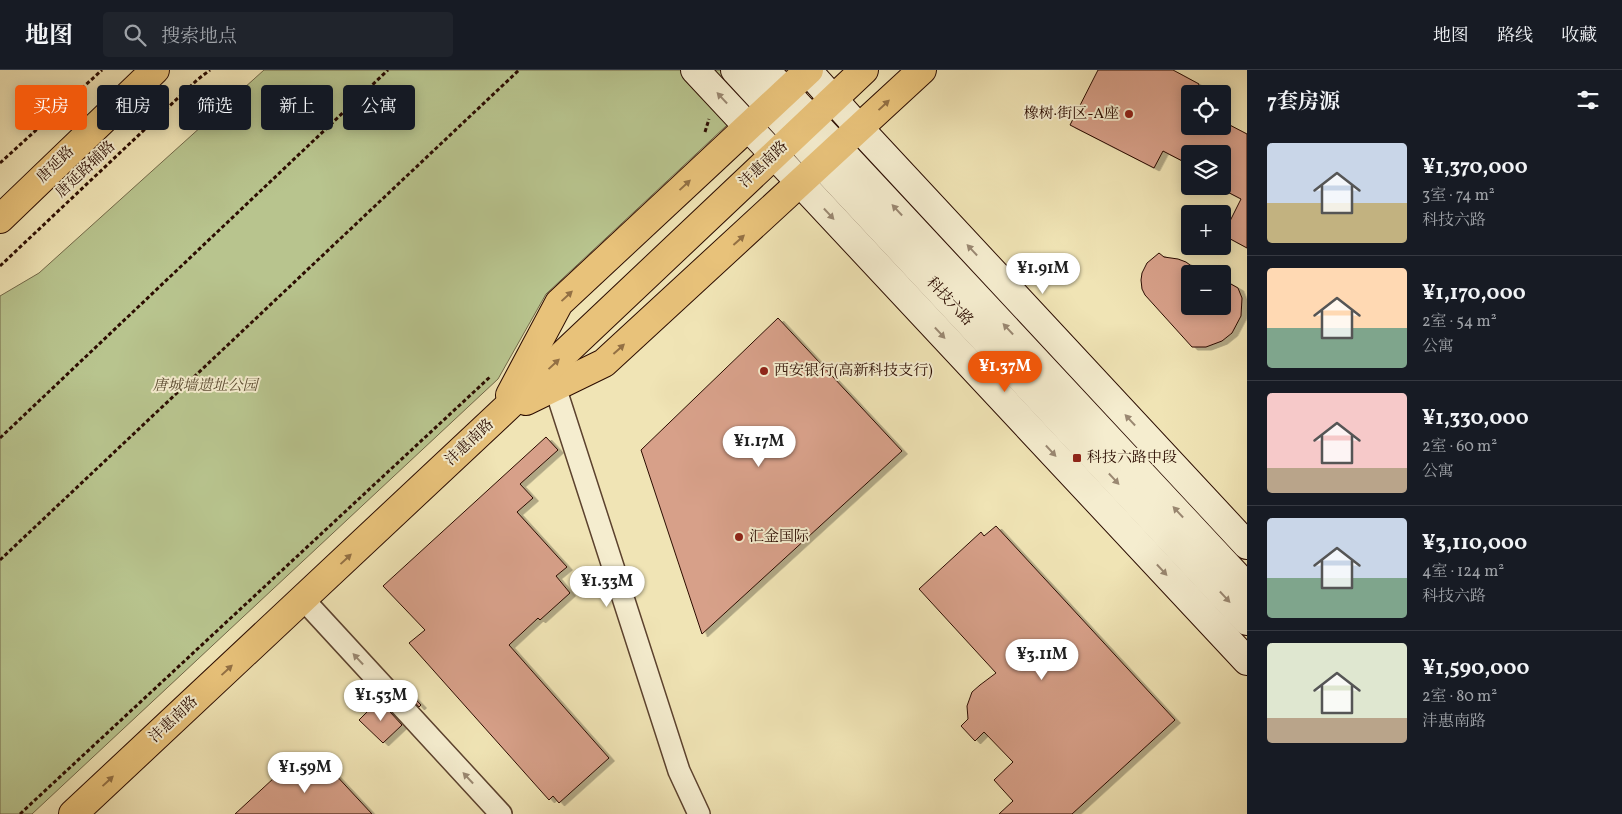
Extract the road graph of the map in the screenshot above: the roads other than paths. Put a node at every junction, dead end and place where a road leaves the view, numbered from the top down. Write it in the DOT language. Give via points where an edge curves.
graph roads {
  1 [pos="155,70"];
  2 [pos="696,70"];
  3 [pos="734,70"];
  4 [pos="766,70"];
  5 [pos="808,70"];
  6 [pos="864,70"];
  7 [pos="922,70"];
  8 [pos="778,99"];
  9 [pos="833,100"];
  10 [pos="748,127"];
  11 [pos="804,127"];
  12 [pos="859,128"];
  13 [pos="774,155"];
  14 [pos="829,156"];
  15 [pos="800,184"];
  16 [pos="0,219"];
  17 [pos="555,387"];
  18 [pos="500,414"];
  19 [pos="1247,546"];
  20 [pos="1247,586"];
  21 [pos="303,599"];
  22 [pos="1247,621"];
  23 [pos="1247,661"];
  24 [pos="73,814"];
  25 [pos="501,814"];
  26 [pos="699,814"];
  1 -- 16 [label="main road, 唐延路"];
  10 -- 2 [label="main road, one-way"];
  3 -- 8 [label="main road, 科技六路"];
  4 -- 8 [label="main road, 科技六路"];
  5 -- 8 [label="main road"];
  5 -- 9 [label="main road"];
  6 -- 9 [label="main road, 沣惠南路"];
  12 -- 7 [label="main road, one-way"];
  8 -- 10 [label="main road"];
  8 -- 11 [label="main road, 科技六路"];
  9 -- 11 [label="main road, 沣惠南路"];
  9 -- 12 [label="main road"];
  10 -- 13 [label="main road"];
  18 -- 10 [label="main road, one-way" via="559,303"];
  11 -- 13 [label="main road, 沣惠南路"];
  11 -- 14 [label="main road, 科技六路"];
  12 -- 14 [label="main road"];
  19 -- 12 [label="main road, one-way"];
  13 -- 15 [label="main road"];
  18 -- 13 [label="main road, 沣惠南路, one-way"];
  14 -- 15 [label="main road"];
  20 -- 14 [label="main road, 科技六路, one-way"];
  14 -- 22 [label="main road, 科技六路, one-way"];
  17 -- 15 [label="main road, one-way" via="604,363"];
  15 -- 23 [label="main road, one-way"];
  17 -- 18 [label="main road"];
  17 -- 26 [label="street" via="679,771"];
  21 -- 18 [label="main road, 沣惠南路, one-way"];
  24 -- 21 [label="main road, 沣惠南路, one-way"];
  25 -- 21 [label="street, one-way"];
}
